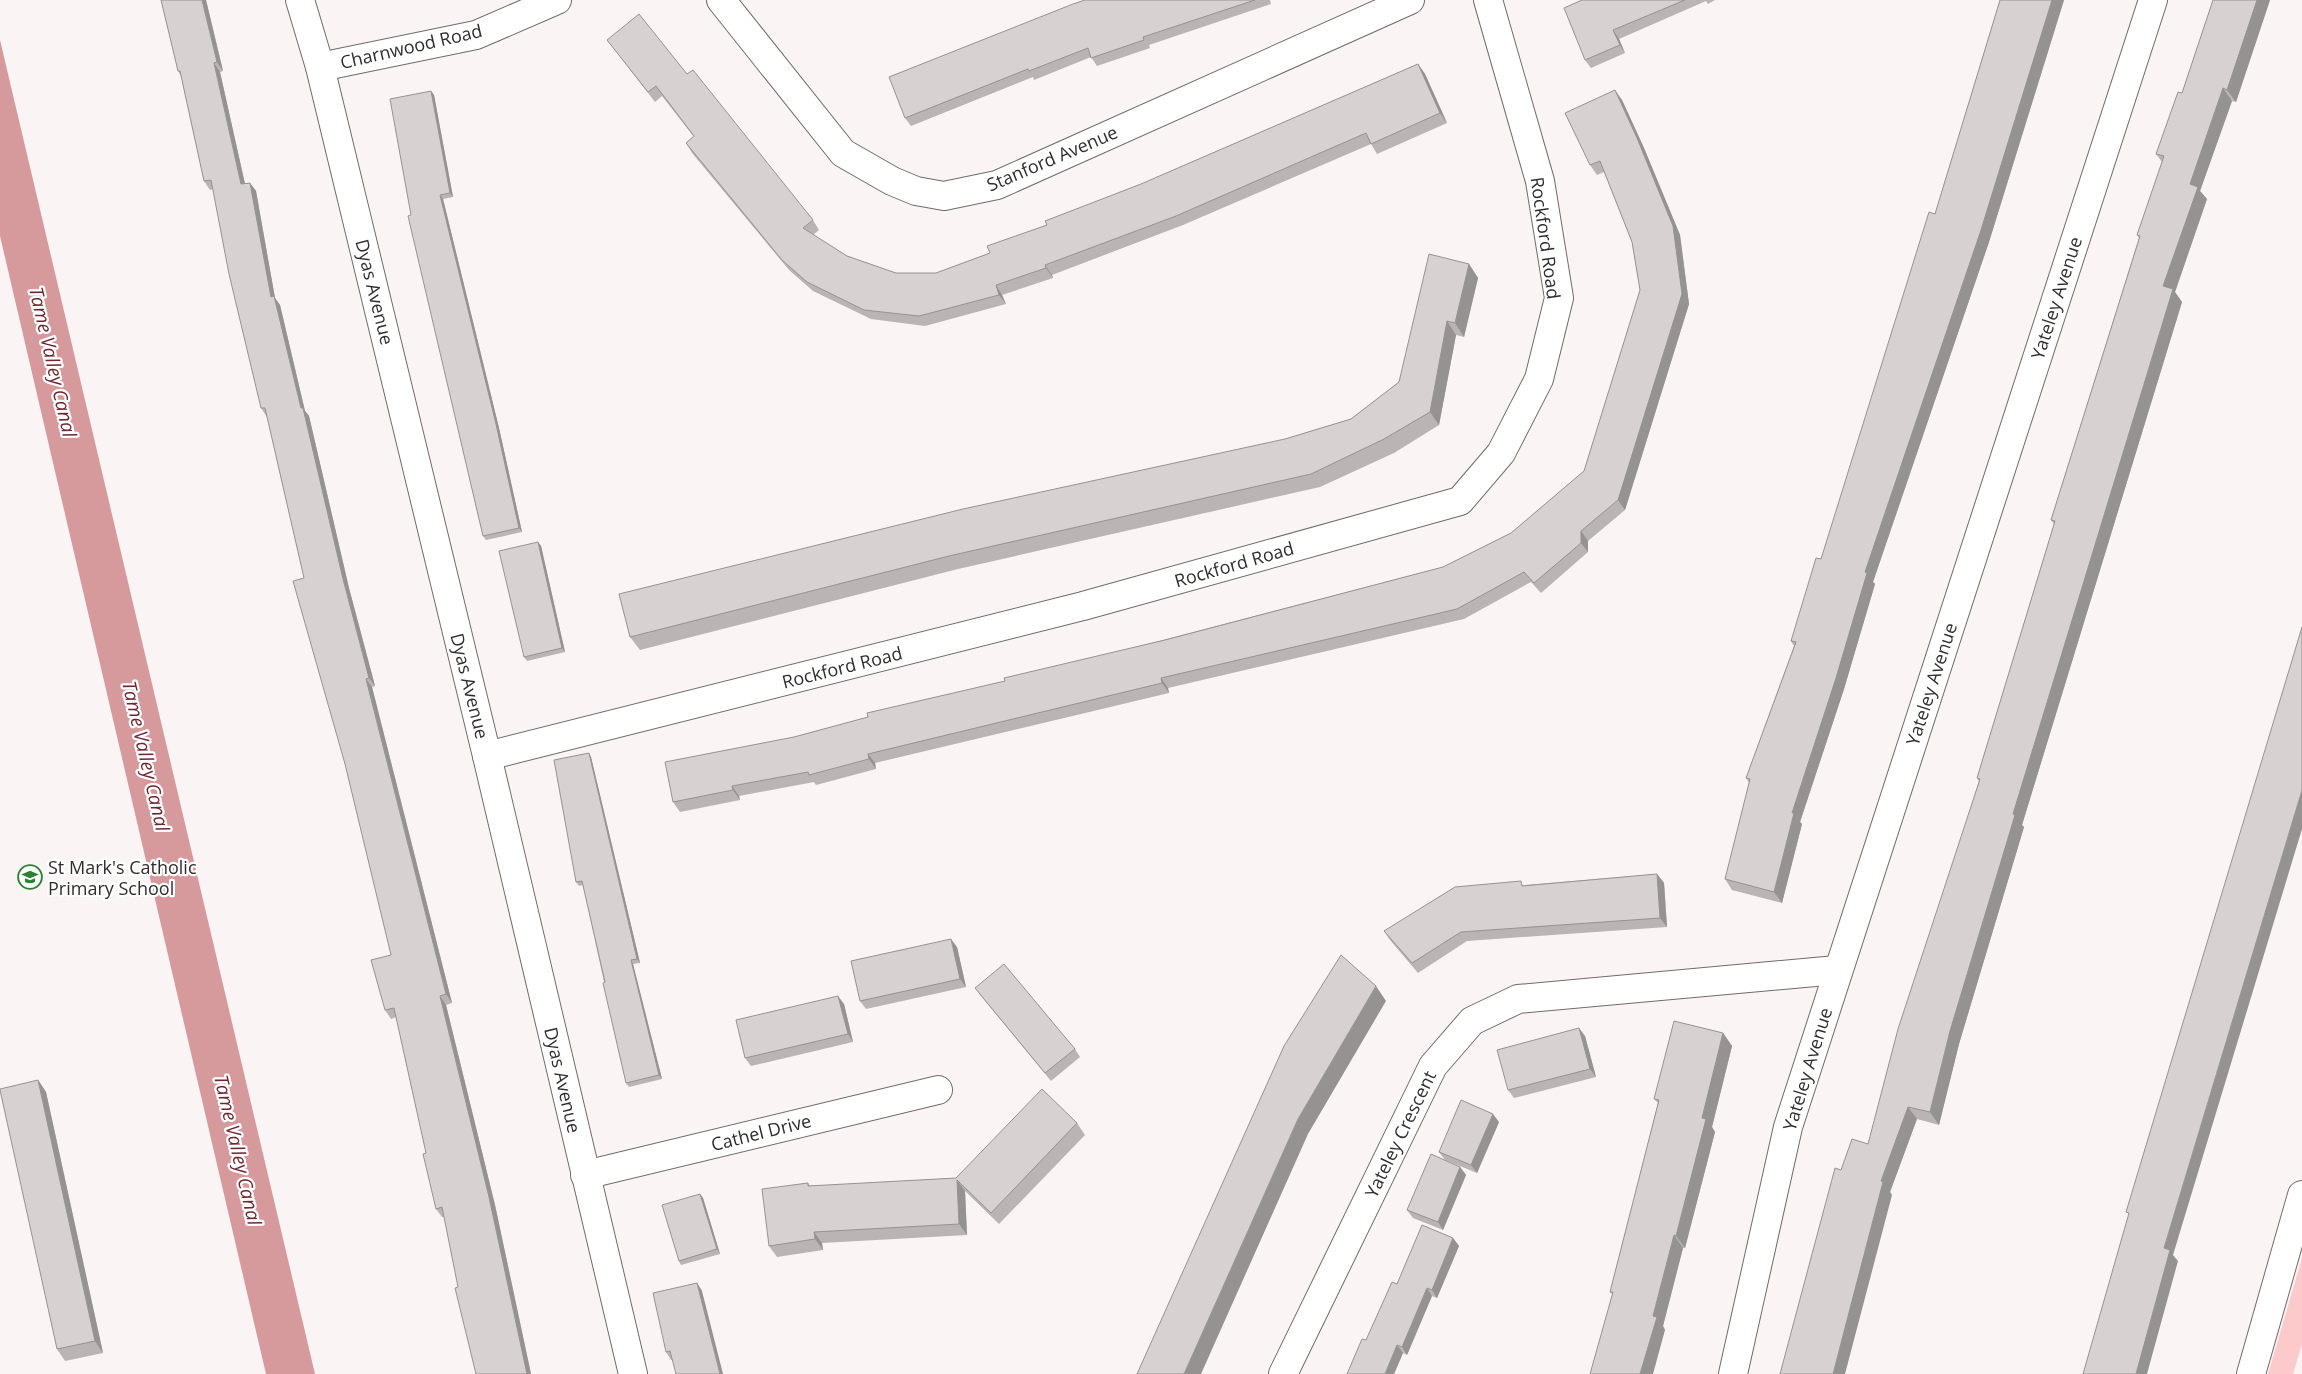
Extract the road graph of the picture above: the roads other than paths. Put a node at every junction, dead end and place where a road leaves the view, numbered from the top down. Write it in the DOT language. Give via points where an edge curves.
graph roads {
  1 [pos="300,0"];
  2 [pos="557,0"];
  3 [pos="721,0"];
  4 [pos="1410,0"];
  5 [pos="1488,0"];
  6 [pos="2153,0"];
  7 [pos="320,66"];
  8 [pos="487,756"];
  9 [pos="1838,970"];
  10 [pos="938,1090"];
  11 [pos="585,1175"];
  12 [pos="2302,1195"];
  13 [pos="633,1374"];
  14 [pos="1283,1374"];
  15 [pos="1733,1374"];
  16 [pos="2251,1374"];
  1 -- 7 [label="main road, Dyas Avenue"];
  2 -- 7 [label="main road, Charnwood Road" via="476,35"];
  3 -- 4 [label="main road, Stanford Avenue" via="843,153 916,191 944,196 997,185"];
  5 -- 8 [label="main road, Rockford Road" via="1540,181 1559,298 1539,379 1501,453 1460,501 1083,606"];
  6 -- 9 [label="main road, Yateley Avenue"];
  7 -- 8 [label="main road, Dyas Avenue"];
  8 -- 11 [label="main road, Dyas Avenue"];
  9 -- 14 [label="main road, Yateley Crescent" via="1518,999 1472,1020 1433,1066"];
  9 -- 15 [label="main road, Yateley Avenue" via="1788,1127"];
  10 -- 11 [label="main road, Cathel Drive"];
  11 -- 13 [label="main road, Dyas Avenue"];
  12 -- 16 [label="main road"];
}
